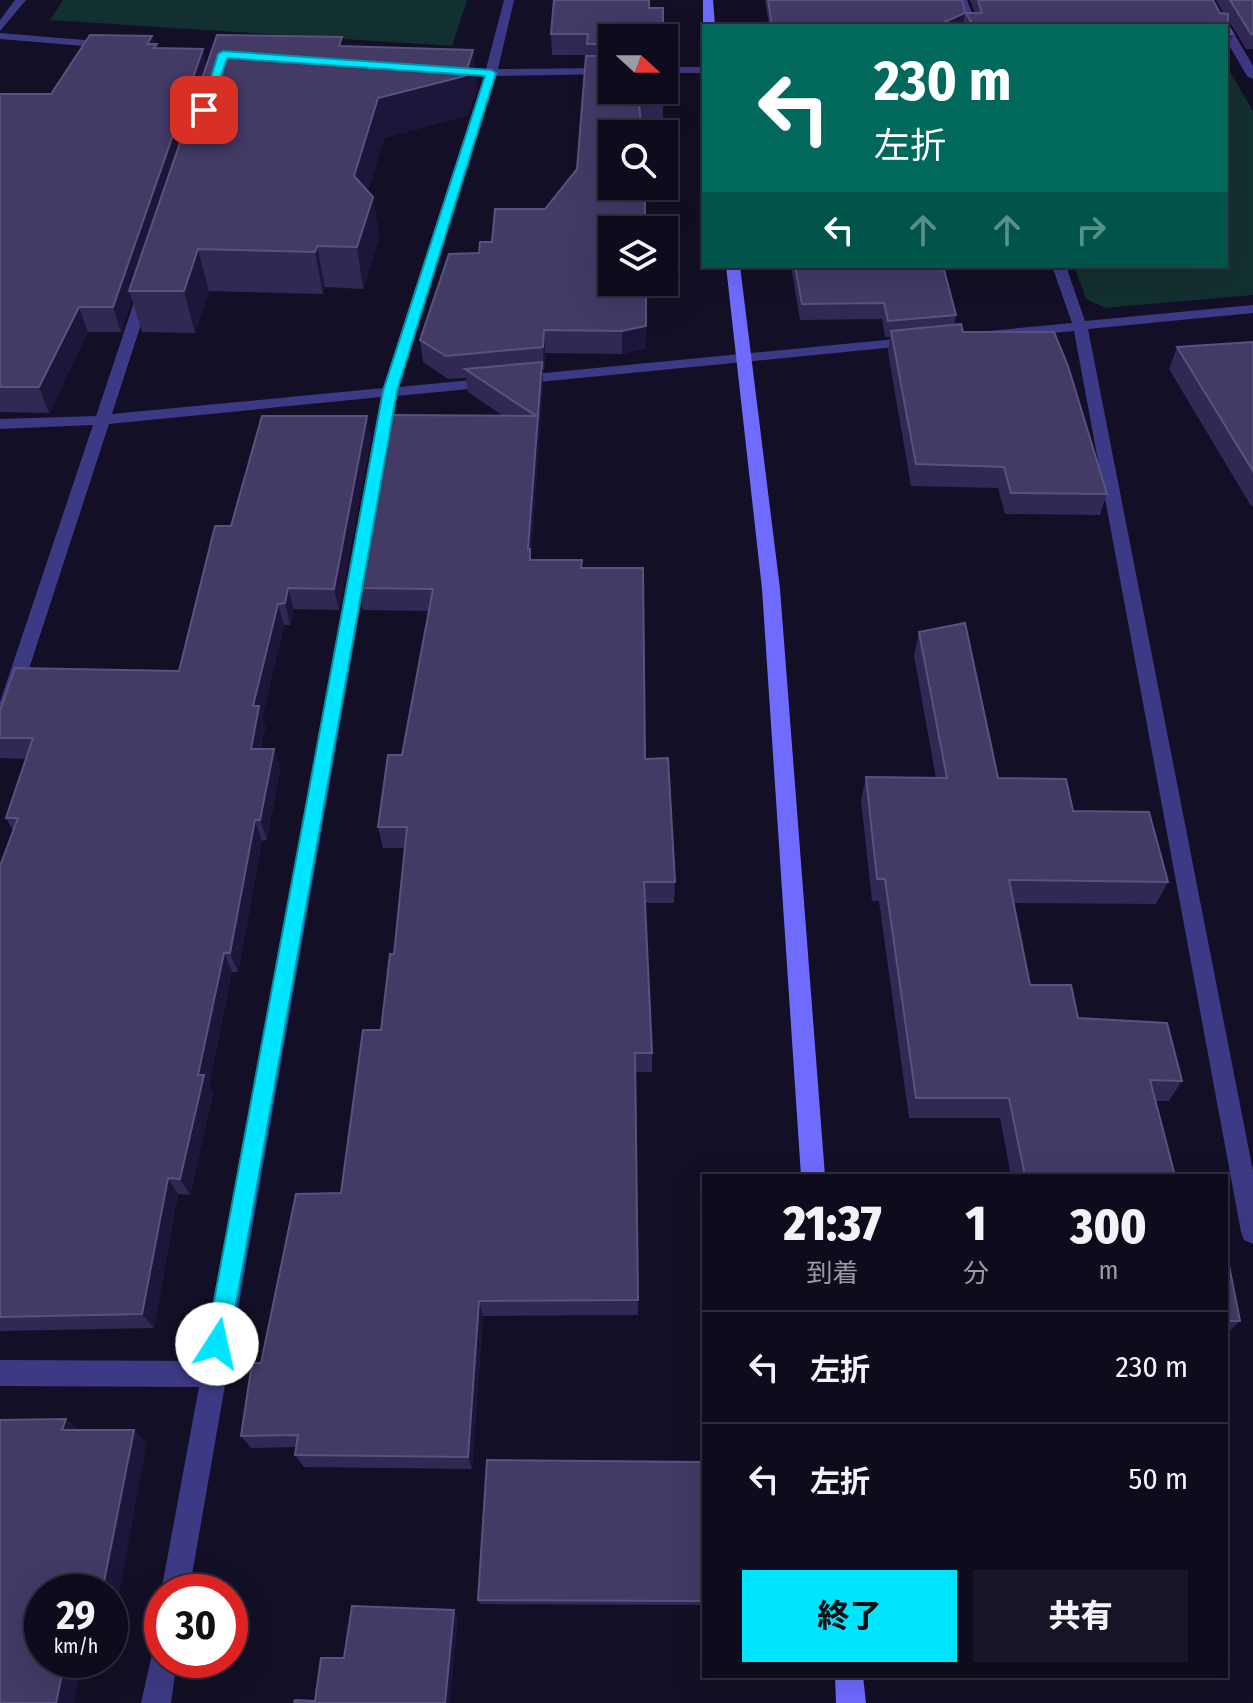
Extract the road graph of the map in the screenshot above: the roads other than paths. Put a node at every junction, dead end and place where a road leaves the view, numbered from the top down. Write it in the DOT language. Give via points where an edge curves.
graph roads {
  1 [pos="21,0"];
  2 [pos="509,0"];
  3 [pos="708,0"];
  4 [pos="962,0"];
  5 [pos="1216,13"];
  6 [pos="709,24"];
  7 [pos="970,24"];
  8 [pos="1223,24"];
  9 [pos="0,28"];
  10 [pos="1228,33"];
  11 [pos="0,36"];
  12 [pos="127,46"];
  13 [pos="1228,57"];
  14 [pos="1242,57"];
  15 [pos="428,69"];
  16 [pos="678,70"];
  17 [pos="702,70"];
  18 [pos="598,71"];
  19 [pos="491,73"];
  20 [pos="1253,76"];
  21 [pos="733,268"];
  22 [pos="1060,268"];
  23 [pos="150,274"];
  24 [pos="1253,309"];
  25 [pos="1080,326"];
  26 [pos="973,336"];
  27 [pos="927,340"];
  28 [pos="742,358"];
  29 [pos="390,391"];
  30 [pos="101,420"];
  31 [pos="0,424"];
  32 [pos="0,730"];
  33 [pos="813,1174"];
  34 [pos="1253,1232"];
  35 [pos="0,1373"];
  36 [pos="212,1374"];
  37 [pos="178,1574"];
  38 [pos="160,1678"];
  39 [pos="849,1678"];
  40 [pos="156,1703"];
  41 [pos="851,1703"];
  1 -- 9 [label="street"];
  2 -- 19 [label="street"];
  3 -- 6 [label="street"];
  4 -- 7 [label="street"];
  5 -- 8 [label="street"];
  10 -- 14 [label="street"];
  11 -- 12 [label="street"];
  13 -- 14 [label="street"];
  14 -- 20 [label="street"];
  15 -- 19 [label="street"];
  16 -- 17 [label="street"];
  18 -- 19 [label="street"];
  19 -- 29 [label="street"];
  21 -- 28 [label="street"];
  22 -- 25 [label="street"];
  23 -- 30 [label="street"];
  24 -- 25 [label="street"];
  25 -- 26 [label="street"];
  25 -- 34 [label="street"];
  27 -- 28 [label="street"];
  28 -- 29 [label="street"];
  28 -- 33 [label="street" via="771,589"];
  29 -- 30 [label="street"];
  29 -- 36 [label="street"];
  30 -- 31 [label="street"];
  30 -- 32 [label="street"];
  35 -- 36 [label="street"];
  36 -- 37 [label="street"];
  38 -- 40 [label="street"];
  39 -- 41 [label="street"];
}
